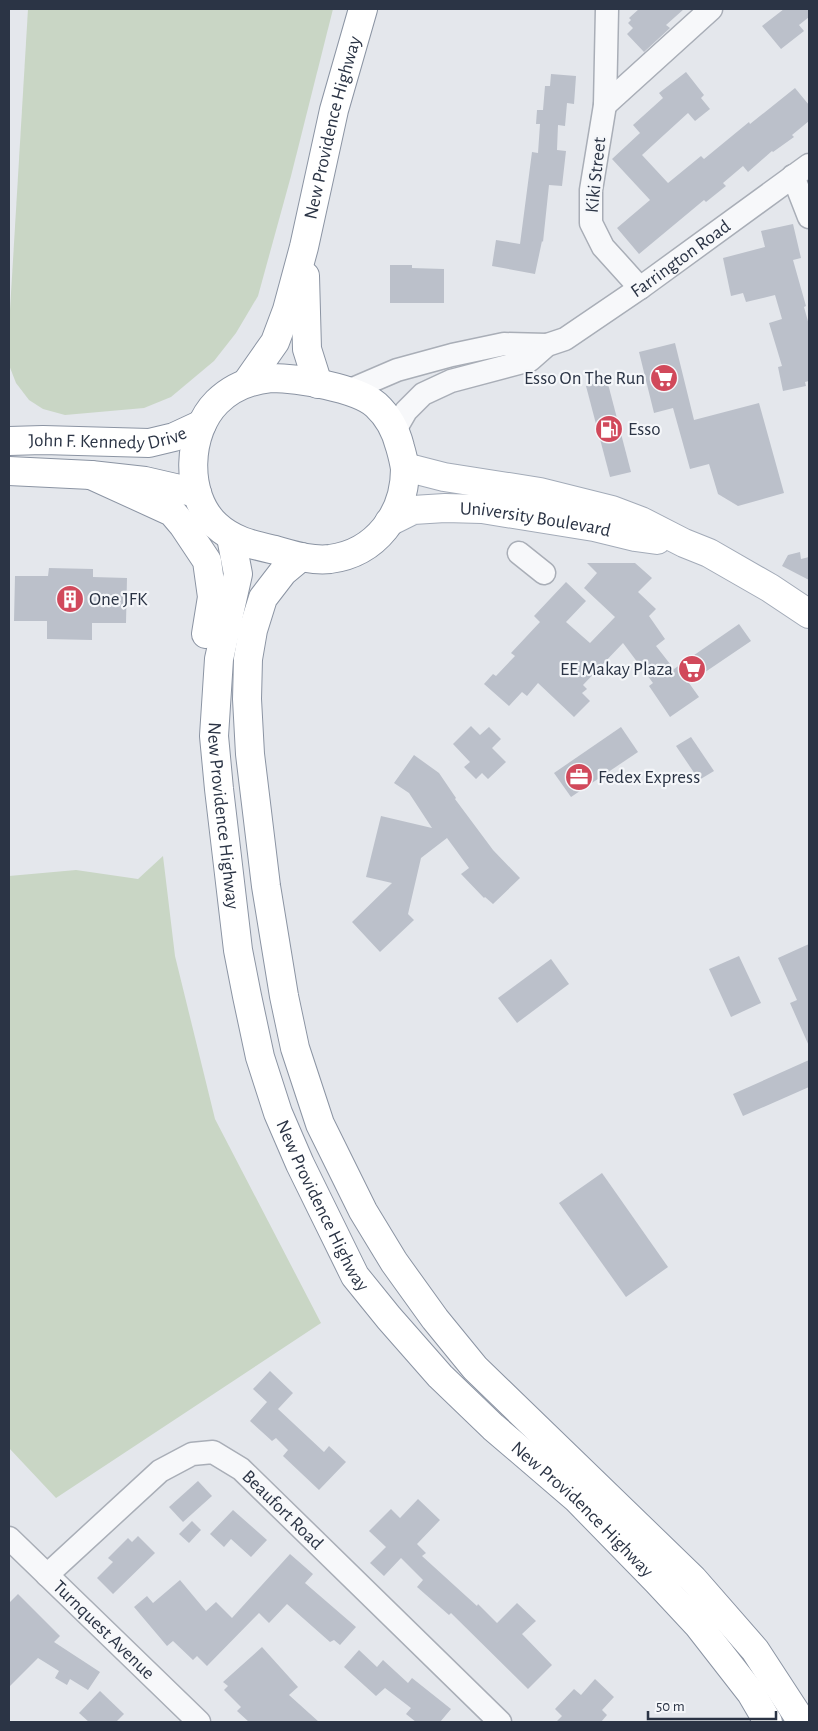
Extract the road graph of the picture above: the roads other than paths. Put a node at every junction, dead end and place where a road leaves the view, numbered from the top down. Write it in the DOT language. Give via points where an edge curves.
graph roads {
  1 [pos="363,9"];
  2 [pos="607,9"];
  3 [pos="711,9"];
  4 [pos="605,105"];
  5 [pos="801,170"];
  6 [pos="809,217"];
  7 [pos="304,247"];
  8 [pos="640,288"];
  9 [pos="547,345"];
  10 [pos="247,382"];
  11 [pos="318,384"];
  12 [pos="348,391"];
  13 [pos="202,424"];
  14 [pos="395,430"];
  15 [pos="9,441"];
  16 [pos="405,466"];
  17 [pos="9,470"];
  18 [pos="91,475"];
  19 [pos="197,493"];
  20 [pos="390,522"];
  21 [pos="231,537"];
  22 [pos="684,543"];
  23 [pos="519,553"];
  24 [pos="301,557"];
  25 [pos="544,573"];
  26 [pos="809,614"];
  27 [pos="214,736"];
  28 [pos="9,1538"];
  29 [pos="47,1575"];
  30 [pos="199,1722"];
  31 [pos="500,1722"];
  32 [pos="768,1722"];
  33 [pos="802,1722"];
  1 -- 7 [label="main road, New Providence Highway" via="334,110"];
  2 -- 4 [label="street, Kiki Street"];
  3 -- 4 [label="street"];
  4 -- 8 [label="street, Kiki Street" via="590,190 591,223 603,247"];
  5 -- 6 [label="street"];
  5 -- 8 [label="street, Farrington Road"];
  7 -- 10 [label="main road, New Providence Highway" via="275,342"];
  7 -- 11 [label="main road, New Providence Highway" via="307,349"];
  8 -- 9 [label="street, Farrington Road" via="565,339"];
  9 -- 12 [label="street, Farrington Road" via="504,344 452,355 397,370"];
  9 -- 14 [label="street, Farrington Road" via="530,360 451,381 423,394 406,410"];
  10 -- 11 [label="main road, New Providence Highway" via="280,378"];
  10 -- 13 [label="main road, New Providence Highway" via="217,402"];
  11 -- 12 [label="main road, New Providence Highway"];
  12 -- 14 [label="main road, New Providence Highway" via="376,405"];
  13 -- 15 [label="main road, John F. Kennedy Drive" via="174,437 149,443"];
  13 -- 19 [label="main road, New Providence Highway" via="194,459"];
  14 -- 16 [label="main road, New Providence Highway"];
  16 -- 20 [label="main road, New Providence Highway" via="399,503"];
  16 -- 22 [label="main road, University Boulevard" via="444,477 540,492 612,510"];
  17 -- 18 [label="main road, John F. Kennedy Drive"];
  18 -- 19 [label="main road, John F. Kennedy Drive" via="145,481"];
  18 -- 27 [label="main road" via="172,512 207,561 212,597 203,654 204,702"];
  19 -- 21 [label="main road, New Providence Highway" via="210,519"];
  20 -- 22 [label="main road, University Boulevard" via="413,510 482,509 594,526 636,538"];
  20 -- 24 [label="main road, New Providence Highway" via="379,537 343,556 322,560"];
  21 -- 24 [label="main road, New Providence Highway"];
  21 -- 27 [label="main road, New Providence Highway" via="238,574 219,659"];
  22 -- 26 [label="main road, University Boulevard" via="709,553"];
  23 -- 25 [label="street"];
  24 -- 33 [label="main road, New Providence Highway" via="283,572 262,598 252,630 247,699 250,754 266,886 282,987 295,1048 320,1124 363,1211 435,1319 475,1368 706,1593 755,1650"];
  27 -- 32 [label="main road, New Providence Highway" via="238,950 260,1057 278,1113 300,1164 355,1276 440,1376 493,1427 576,1498 664,1588 698,1625 751,1693"];
  28 -- 29 [label="street, Turnquest Avenue"];
  29 -- 30 [label="street, Turnquest Avenue"];
  29 -- 31 [label="street, Beaufort Road" via="160,1471 192,1454 213,1452 241,1469"];
}
